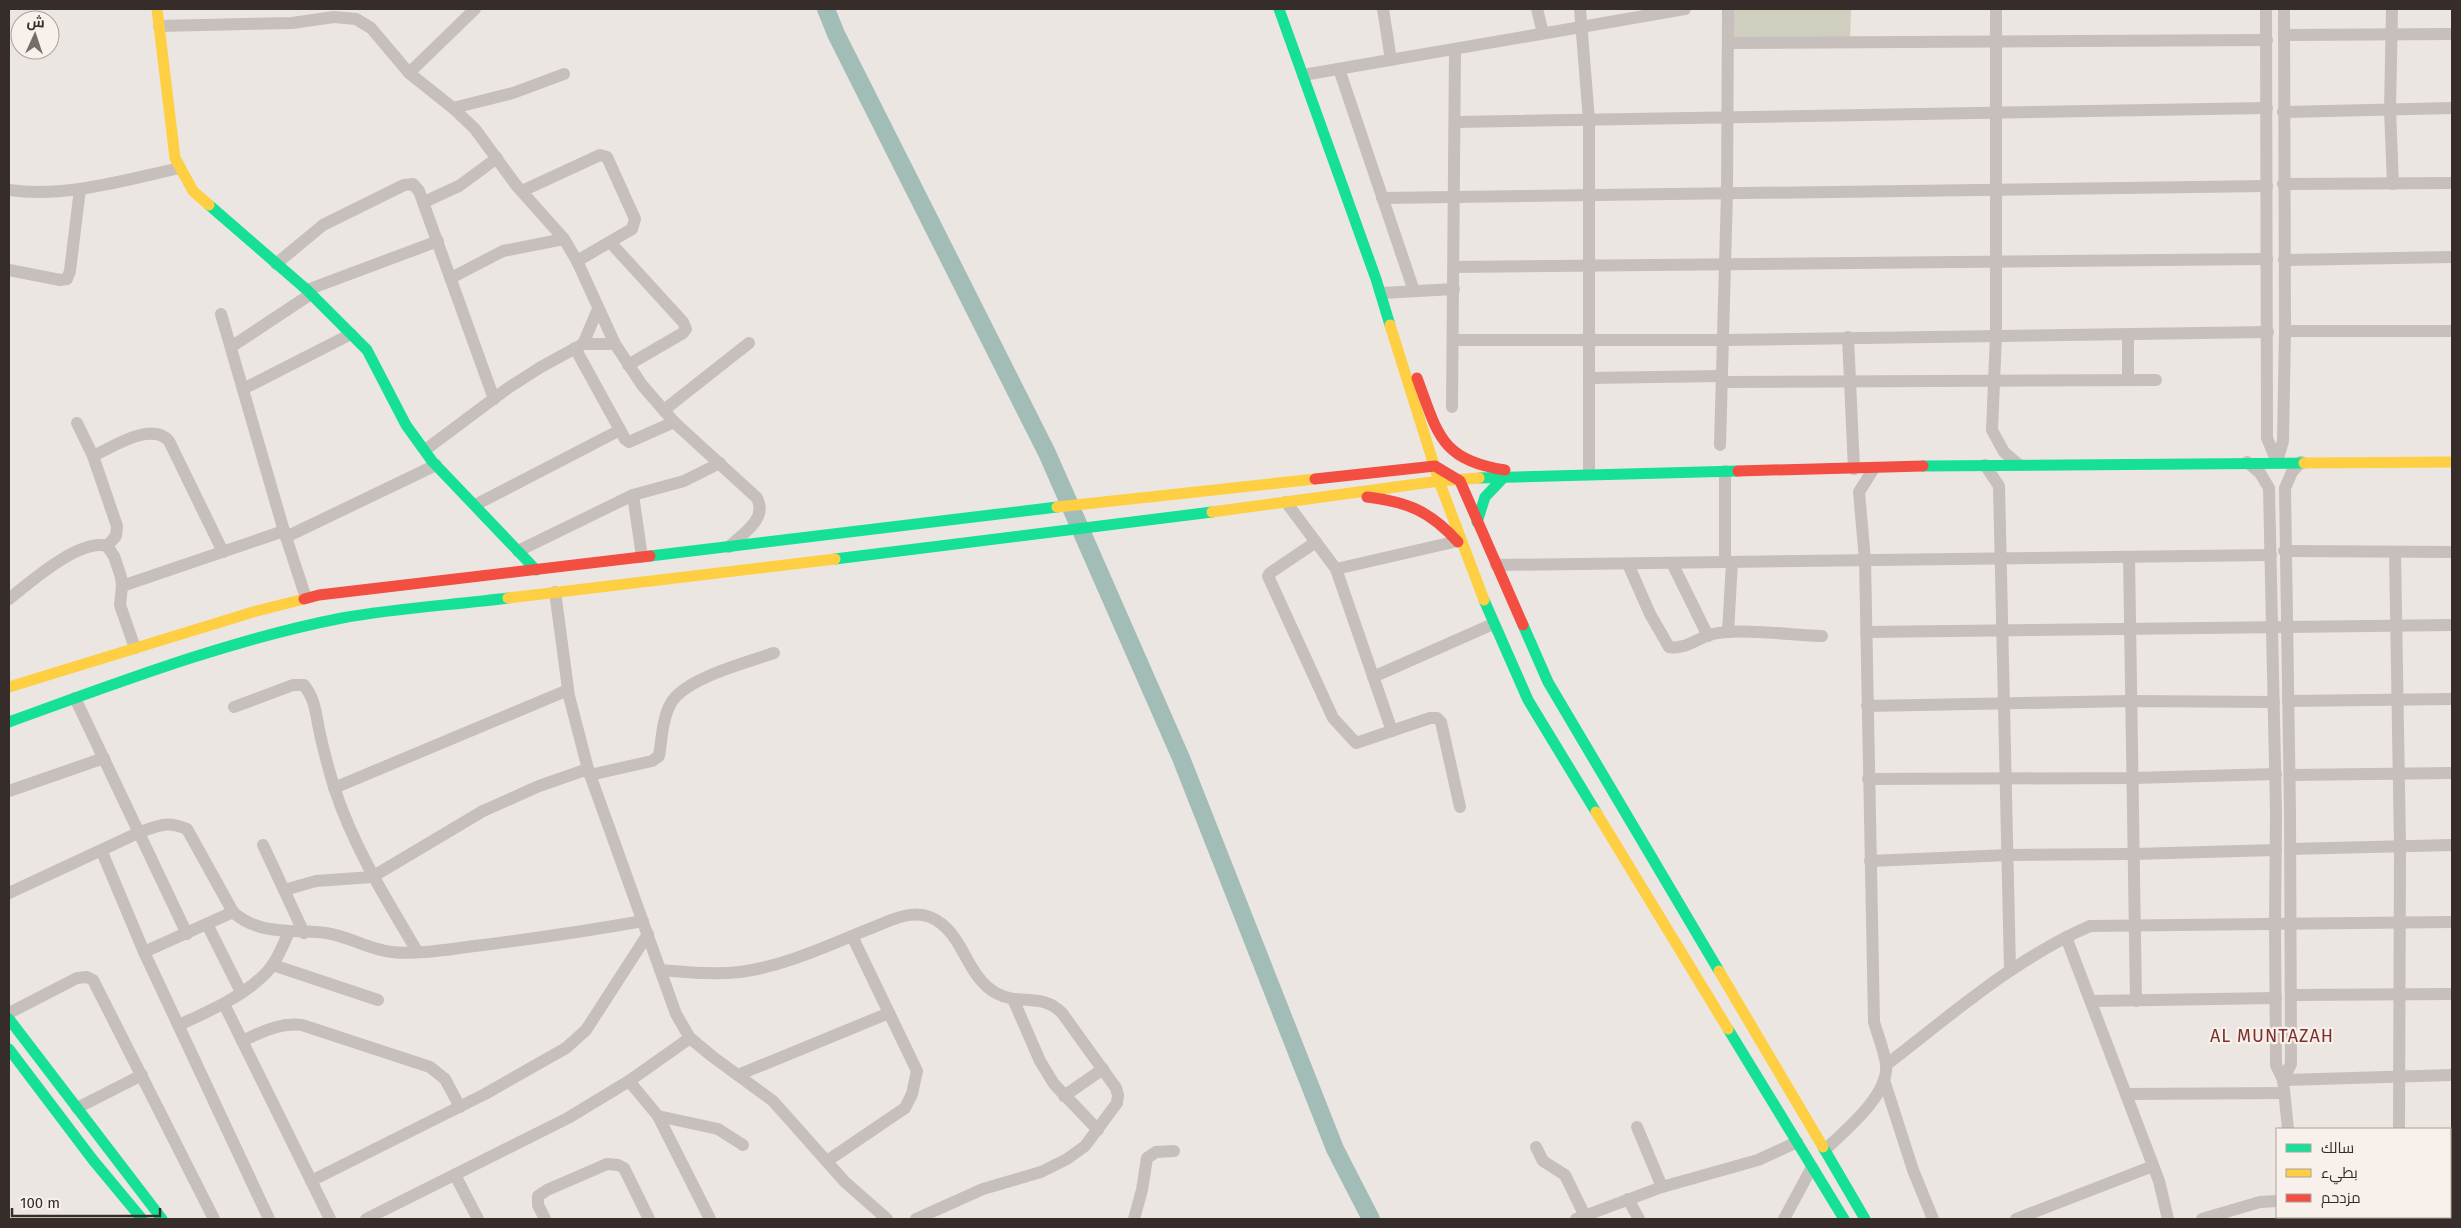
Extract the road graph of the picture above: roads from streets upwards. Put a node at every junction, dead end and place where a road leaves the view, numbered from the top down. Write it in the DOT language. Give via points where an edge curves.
graph roads {
  1 [pos="157,9"];
  2 [pos="475,9"];
  3 [pos="1279,9"];
  4 [pos="1382,9"];
  5 [pos="1537,9"];
  6 [pos="1580,9"];
  7 [pos="1685,9"];
  8 [pos="1728,9"];
  9 [pos="1996,9"];
  10 [pos="2266,9"];
  11 [pos="2284,9"];
  12 [pos="2392,9"];
  13 [pos="159,26"];
  14 [pos="1583,26"];
  15 [pos="1543,34"];
  16 [pos="2284,34"];
  17 [pos="2392,34"];
  18 [pos="2452,34"];
  19 [pos="2266,40"];
  20 [pos="1996,42"];
  21 [pos="1728,43"];
  22 [pos="1455,49"];
  23 [pos="1391,60"];
  24 [pos="1339,69"];
  25 [pos="409,73"];
  26 [pos="564,74"];
  27 [pos="1303,75"];
  28 [pos="453,108"];
  29 [pos="2267,108"];
  30 [pos="2452,108"];
  31 [pos="2390,110"];
  32 [pos="2283,112"];
  33 [pos="1996,113"];
  34 [pos="1727,117"];
  35 [pos="1589,120"];
  36 [pos="1454,122"];
  37 [pos="497,158"];
  38 [pos="180,168"];
  39 [pos="2452,183"];
  40 [pos="2283,184"];
  41 [pos="2392,184"];
  42 [pos="2267,186"];
  43 [pos="80,189"];
  44 [pos="1996,189"];
  45 [pos="9,190"];
  46 [pos="522,191"];
  47 [pos="1727,193"];
  48 [pos="1589,195"];
  49 [pos="1454,197"];
  50 [pos="1382,198"];
  51 [pos="424,202"];
  52 [pos="564,239"];
  53 [pos="438,241"];
  54 [pos="610,242"];
  55 [pos="2452,257"];
  56 [pos="2267,259"];
  57 [pos="2284,260"];
  58 [pos="577,261"];
  59 [pos="1996,261"];
  60 [pos="276,264"];
  61 [pos="1725,264"];
  62 [pos="1590,265"];
  63 [pos="1454,267"];
  64 [pos="9,270"];
  65 [pos="451,278"];
  66 [pos="1376,278"];
  67 [pos="1454,289"];
  68 [pos="1414,291"];
  69 [pos="309,292"];
  70 [pos="1382,293"];
  71 [pos="598,309"];
  72 [pos="221,314"];
  73 [pos="2285,331"];
  74 [pos="2452,331"];
  75 [pos="2268,332"];
  76 [pos="351,334"];
  77 [pos="2128,334"];
  78 [pos="1996,335"];
  79 [pos="1848,337"];
  80 [pos="1454,340"];
  81 [pos="1588,340"];
  82 [pos="1723,340"];
  83 [pos="749,343"];
  84 [pos="615,344"];
  85 [pos="579,346"];
  86 [pos="231,347"];
  87 [pos="628,365"];
  88 [pos="1589,378"];
  89 [pos="1722,379"];
  90 [pos="2128,380"];
  91 [pos="2156,380"];
  92 [pos="1849,381"];
  93 [pos="1994,381"];
  94 [pos="243,388"];
  95 [pos="494,399"];
  96 [pos="1452,408"];
  97 [pos="664,410"];
  98 [pos="674,422"];
  99 [pos="77,423"];
  100 [pos="620,430"];
  101 [pos="1720,444"];
  102 [pos="425,450"];
  103 [pos="92,456"];
  104 [pos="2247,462"];
  105 [pos="2277,462"];
  106 [pos="2301,462"];
  107 [pos="2452,462"];
  108 [pos="720,463"];
  109 [pos="436,465"];
  110 [pos="1985,465"];
  111 [pos="2019,465"];
  112 [pos="1435,466"];
  113 [pos="1854,468"];
  114 [pos="1874,468"];
  115 [pos="1725,471"];
  116 [pos="1589,474"];
  117 [pos="1563,475"];
  118 [pos="1505,476"];
  119 [pos="1460,481"];
  120 [pos="1440,482"];
  121 [pos="1340,494"];
  122 [pos="633,495"];
  123 [pos="1286,502"];
  124 [pos="475,505"];
  125 [pos="1477,522"];
  126 [pos="285,534"];
  127 [pos="1316,542"];
  128 [pos="1461,545"];
  129 [pos="108,546"];
  130 [pos="729,547"];
  131 [pos="518,551"];
  132 [pos="2284,551"];
  133 [pos="223,552"];
  134 [pos="2395,552"];
  135 [pos="2452,552"];
  136 [pos="2271,555"];
  137 [pos="642,557"];
  138 [pos="2128,557"];
  139 [pos="2002,558"];
  140 [pos="1864,560"];
  141 [pos="1728,562"];
  142 [pos="1672,563"];
  143 [pos="1628,564"];
  144 [pos="1496,565"];
  145 [pos="1336,569"];
  146 [pos="536,570"];
  147 [pos="122,586"];
  148 [pos="555,592"];
  149 [pos="306,598"];
  150 [pos="9,599"];
  151 [pos="1494,624"];
  152 [pos="2452,625"];
  153 [pos="2396,626"];
  154 [pos="2272,627"];
  155 [pos="2286,627"];
  156 [pos="2130,629"];
  157 [pos="1728,632"];
  158 [pos="1866,632"];
  159 [pos="2003,632"];
  160 [pos="1708,636"];
  161 [pos="1822,636"];
  162 [pos="135,648"];
  163 [pos="774,653"];
  164 [pos="1373,677"];
  165 [pos="9,688"];
  166 [pos="568,690"];
  167 [pos="75,698"];
  168 [pos="2397,699"];
  169 [pos="2452,699"];
  170 [pos="2131,701"];
  171 [pos="2288,701"];
  172 [pos="2274,702"];
  173 [pos="2005,703"];
  174 [pos="1867,706"];
  175 [pos="234,707"];
  176 [pos="9,722"];
  177 [pos="1392,731"];
  178 [pos="104,758"];
  179 [pos="589,772"];
  180 [pos="2398,773"];
  181 [pos="2452,773"];
  182 [pos="2276,774"];
  183 [pos="2290,775"];
  184 [pos="2006,777"];
  185 [pos="2132,778"];
  186 [pos="1868,779"];
  187 [pos="334,788"];
  188 [pos="9,791"];
  189 [pos="1460,807"];
  190 [pos="140,832"];
  191 [pos="262,845"];
  192 [pos="2452,845"];
  193 [pos="2400,846"];
  194 [pos="2290,849"];
  195 [pos="2276,850"];
  196 [pos="102,852"];
  197 [pos="2008,854"];
  198 [pos="2133,854"];
  199 [pos="1870,861"];
  200 [pos="372,878"];
  201 [pos="284,890"];
  202 [pos="9,893"];
  203 [pos="233,912"];
  204 [pos="643,921"];
  205 [pos="2452,922"];
  206 [pos="2400,923"];
  207 [pos="207,924"];
  208 [pos="2275,924"];
  209 [pos="2290,924"];
  210 [pos="2135,926"];
  211 [pos="289,932"];
  212 [pos="304,932"];
  213 [pos="186,934"];
  214 [pos="648,934"];
  215 [pos="852,936"];
  216 [pos="2066,937"];
  217 [pos="418,951"];
  218 [pos="144,952"];
  219 [pos="273,965"];
  220 [pos="660,970"];
  221 [pos="2010,970"];
  222 [pos="241,992"];
  223 [pos="2452,994"];
  224 [pos="2291,995"];
  225 [pos="2399,995"];
  226 [pos="2276,998"];
  227 [pos="1013,999"];
  228 [pos="378,1000"];
  229 [pos="2136,1001"];
  230 [pos="2090,1002"];
  231 [pos="224,1004"];
  232 [pos="9,1012"];
  233 [pos="889,1013"];
  234 [pos="9,1019"];
  235 [pos="179,1025"];
  236 [pos="690,1038"];
  237 [pos="242,1041"];
  238 [pos="9,1049"];
  239 [pos="1886,1065"];
  240 [pos="1103,1069"];
  241 [pos="142,1075"];
  242 [pos="2452,1075"];
  243 [pos="738,1076"];
  244 [pos="2398,1077"];
  245 [pos="1884,1080"];
  246 [pos="629,1081"];
  247 [pos="2284,1087"];
  248 [pos="2126,1094"];
  249 [pos="1064,1096"];
  250 [pos="460,1107"];
  251 [pos="77,1108"];
  252 [pos="658,1116"];
  253 [pos="1637,1128"];
  254 [pos="2288,1128"];
  255 [pos="2399,1128"];
  256 [pos="1098,1130"];
  257 [pos="1797,1142"];
  258 [pos="743,1145"];
  259 [pos="1536,1147"];
  260 [pos="1824,1150"];
  261 [pos="1174,1151"];
  262 [pos="827,1161"];
  263 [pos="2153,1166"];
  264 [pos="1812,1167"];
  265 [pos="455,1175"];
  266 [pos="311,1181"];
  267 [pos="1662,1187"];
  268 [pos="1628,1199"];
  269 [pos="2276,1201"];
  270 [pos="1581,1217"];
  271 [pos="142,1219"];
  272 [pos="162,1219"];
  273 [pos="214,1219"];
  274 [pos="269,1219"];
  275 [pos="330,1219"];
  276 [pos="366,1219"];
  277 [pos="478,1219"];
  278 [pos="545,1219"];
  279 [pos="649,1219"];
  280 [pos="710,1219"];
  281 [pos="887,1219"];
  282 [pos="916,1219"];
  283 [pos="1134,1219"];
  284 [pos="1639,1219"];
  285 [pos="1784,1219"];
  286 [pos="1844,1219"];
  287 [pos="1865,1219"];
  288 [pos="1933,1219"];
  289 [pos="2016,1219"];
  290 [pos="2168,1219"];
  291 [pos="2202,1219"];
  1 -- 13 [label="street"];
  2 -- 25 [label="street"];
  3 -- 27 [label="street"];
  4 -- 23 [label="street"];
  5 -- 15 [label="street"];
  6 -- 14 [label="street"];
  7 -- 14 [label="street"];
  8 -- 21 [label="street"];
  9 -- 20 [label="street"];
  10 -- 19 [label="street"];
  11 -- 16 [label="street"];
  12 -- 17 [label="street"];
  13 -- 25 [label="street" via="261,24 334,17 356,19 371,28"];
  13 -- 38 [label="street" via="175,158"];
  14 -- 15 [label="street"];
  14 -- 35 [label="street"];
  15 -- 22 [label="street"];
  16 -- 17 [label="street"];
  16 -- 32 [label="street"];
  17 -- 18 [label="street"];
  17 -- 31 [label="street"];
  19 -- 20 [label="street"];
  19 -- 29 [label="street"];
  20 -- 21 [label="street"];
  20 -- 33 [label="street"];
  21 -- 34 [label="street"];
  22 -- 23 [label="street"];
  22 -- 36 [label="street"];
  23 -- 24 [label="street"];
  24 -- 27 [label="street"];
  24 -- 50 [label="street"];
  25 -- 28 [label="street"];
  26 -- 28 [label="street" via="513,93"];
  27 -- 66 [label="street"];
  28 -- 37 [label="street" via="475,129"];
  29 -- 33 [label="street"];
  29 -- 42 [label="street"];
  30 -- 31 [label="street"];
  31 -- 32 [label="street"];
  31 -- 41 [label="street"];
  32 -- 40 [label="street"];
  33 -- 34 [label="street"];
  33 -- 44 [label="street"];
  34 -- 35 [label="street"];
  34 -- 47 [label="street"];
  35 -- 36 [label="street"];
  35 -- 48 [label="street"];
  36 -- 49 [label="street"];
  37 -- 46 [label="street"];
  37 -- 51 [label="street" via="459,186"];
  38 -- 43 [label="street"];
  38 -- 60 [label="street" via="193,191"];
  39 -- 41 [label="street"];
  40 -- 41 [label="street"];
  40 -- 57 [label="street"];
  42 -- 44 [label="street"];
  42 -- 56 [label="street"];
  43 -- 45 [label="street" via="31,193"];
  43 -- 64 [label="street" via="67,279"];
  44 -- 47 [label="street"];
  44 -- 59 [label="street"];
  46 -- 52 [label="street"];
  46 -- 54 [label="street" via="604,155 635,219 632,229"];
  47 -- 48 [label="street"];
  47 -- 61 [label="street"];
  48 -- 49 [label="street"];
  48 -- 62 [label="street"];
  49 -- 50 [label="street"];
  49 -- 63 [label="street"];
  50 -- 68 [label="street"];
  51 -- 53 [label="street"];
  51 -- 60 [label="street" via="413,184 404,185 323,225"];
  52 -- 58 [label="street"];
  52 -- 65 [label="street" via="503,251"];
  53 -- 65 [label="street"];
  53 -- 69 [label="street"];
  54 -- 58 [label="street"];
  54 -- 87 [label="street" via="686,329"];
  55 -- 57 [label="street"];
  56 -- 59 [label="street"];
  56 -- 75 [label="street"];
  57 -- 73 [label="street"];
  58 -- 71 [label="street"];
  59 -- 61 [label="street"];
  59 -- 78 [label="street"];
  60 -- 69 [label="street"];
  61 -- 62 [label="street"];
  61 -- 82 [label="street"];
  62 -- 63 [label="street"];
  62 -- 81 [label="street"];
  63 -- 67 [label="street"];
  65 -- 95 [label="street"];
  66 -- 70 [label="street"];
  66 -- 112 [label="street"];
  67 -- 68 [label="street"];
  67 -- 80 [label="street"];
  68 -- 70 [label="street"];
  69 -- 76 [label="street"];
  69 -- 86 [label="street"];
  70 -- 117 [label="street" via="1442,439 1452,454 1476,466"];
  71 -- 84 [label="street"];
  71 -- 85 [label="street"];
  72 -- 86 [label="street"];
  73 -- 74 [label="street"];
  73 -- 105 [label="street" via="2283,441"];
  75 -- 77 [label="street"];
  75 -- 105 [label="street" via="2267,438"];
  76 -- 94 [label="street"];
  76 -- 102 [label="street" via="366,350 406,425"];
  77 -- 78 [label="street"];
  77 -- 90 [label="street"];
  78 -- 79 [label="street"];
  78 -- 93 [label="street"];
  79 -- 82 [label="street"];
  79 -- 92 [label="street"];
  80 -- 81 [label="street"];
  80 -- 96 [label="street"];
  81 -- 82 [label="street"];
  81 -- 88 [label="street"];
  82 -- 89 [label="street"];
  83 -- 97 [label="street"];
  84 -- 85 [label="street"];
  84 -- 87 [label="street"];
  85 -- 95 [label="street"];
  85 -- 100 [label="street"];
  86 -- 94 [label="street"];
  87 -- 97 [label="street"];
  88 -- 89 [label="street"];
  88 -- 116 [label="street"];
  89 -- 92 [label="street"];
  89 -- 101 [label="street"];
  90 -- 91 [label="street"];
  90 -- 93 [label="street"];
  92 -- 93 [label="street"];
  92 -- 113 [label="street"];
  93 -- 111 [label="street" via="1992,430 2004,452"];
  94 -- 126 [label="street"];
  95 -- 102 [label="street"];
  97 -- 98 [label="street"];
  98 -- 100 [label="street" via="629,442"];
  98 -- 108 [label="street"];
  99 -- 103 [label="street"];
  100 -- 124 [label="street"];
  102 -- 109 [label="street"];
  103 -- 129 [label="street" via="117,526 116,536"];
  103 -- 133 [label="street" via="142,434 165,436"];
  104 -- 105 [label="street"];
  104 -- 111 [label="street"];
  104 -- 136 [label="street" via="2260,473 2269,488"];
  105 -- 106 [label="street"];
  106 -- 107 [label="street"];
  106 -- 132 [label="street" via="2285,488"];
  108 -- 122 [label="street" via="684,481"];
  108 -- 130 [label="street" via="761,506 760,517"];
  109 -- 124 [label="street"];
  109 -- 126 [label="street"];
  110 -- 111 [label="street"];
  110 -- 114 [label="street"];
  110 -- 139 [label="street" via="1999,486"];
  112 -- 119 [label="street"];
  112 -- 120 [label="street"];
  112 -- 130 [label="street"];
  113 -- 114 [label="street"];
  113 -- 115 [label="street"];
  114 -- 140 [label="street" via="1859,492"];
  115 -- 116 [label="street"];
  115 -- 141 [label="street"];
  116 -- 117 [label="street"];
  117 -- 118 [label="street"];
  118 -- 119 [label="street"];
  118 -- 125 [label="street" via="1485,497"];
  119 -- 120 [label="street"];
  119 -- 125 [label="street"];
  120 -- 121 [label="street"];
  120 -- 128 [label="street"];
  121 -- 123 [label="street"];
  121 -- 128 [label="street" via="1399,500 1427,512"];
  122 -- 131 [label="street"];
  122 -- 137 [label="street"];
  123 -- 127 [label="street"];
  123 -- 148 [label="street"];
  124 -- 131 [label="street"];
  125 -- 144 [label="street"];
  126 -- 133 [label="street"];
  126 -- 149 [label="street"];
  127 -- 145 [label="street"];
  127 -- 177 [label="street" via="1270,572 1269,581 1333,718 1356,743"];
  128 -- 145 [label="street"];
  128 -- 151 [label="street"];
  129 -- 147 [label="street"];
  129 -- 150 [label="street" via="99,543 86,547 54,565"];
  130 -- 137 [label="street"];
  131 -- 146 [label="street"];
  132 -- 134 [label="street"];
  132 -- 155 [label="street"];
  133 -- 147 [label="street"];
  134 -- 135 [label="street"];
  134 -- 153 [label="street"];
  136 -- 138 [label="street"];
  136 -- 154 [label="street"];
  137 -- 146 [label="street"];
  138 -- 139 [label="street"];
  138 -- 156 [label="street"];
  139 -- 140 [label="street"];
  139 -- 159 [label="street"];
  140 -- 141 [label="street"];
  140 -- 158 [label="street"];
  141 -- 142 [label="street"];
  141 -- 157 [label="street"];
  142 -- 143 [label="street"];
  142 -- 160 [label="street"];
  143 -- 144 [label="street"];
  143 -- 160 [label="street" via="1669,647 1678,648"];
  144 -- 260 [label="street" via="1548,682"];
  145 -- 164 [label="street"];
  146 -- 149 [label="street"];
  147 -- 162 [label="street" via="120,605"];
  148 -- 166 [label="street"];
  148 -- 167 [label="street" via="333,620 201,655"];
  149 -- 162 [label="street"];
  151 -- 164 [label="street"];
  151 -- 257 [label="street" via="1528,700"];
  152 -- 153 [label="street"];
  153 -- 155 [label="street"];
  153 -- 168 [label="street"];
  154 -- 155 [label="street"];
  154 -- 156 [label="street"];
  154 -- 172 [label="street"];
  155 -- 171 [label="street"];
  156 -- 159 [label="street"];
  156 -- 170 [label="street"];
  157 -- 160 [label="street"];
  157 -- 161 [label="street"];
  158 -- 159 [label="street"];
  158 -- 174 [label="street"];
  159 -- 173 [label="street"];
  162 -- 165 [label="street"];
  163 -- 179 [label="street" via="711,674 671,702 664,720 659,756 652,761"];
  164 -- 177 [label="street"];
  166 -- 179 [label="street"];
  166 -- 187 [label="street"];
  167 -- 176 [label="street"];
  167 -- 178 [label="street"];
  168 -- 169 [label="street"];
  168 -- 171 [label="street"];
  168 -- 180 [label="street"];
  170 -- 172 [label="street"];
  170 -- 173 [label="street"];
  170 -- 185 [label="street"];
  171 -- 183 [label="street"];
  172 -- 182 [label="street"];
  173 -- 174 [label="street"];
  173 -- 184 [label="street"];
  174 -- 186 [label="street"];
  175 -- 187 [label="street" via="293,685 304,685 316,707"];
  177 -- 189 [label="street" via="1430,718 1441,722"];
  178 -- 188 [label="street"];
  178 -- 190 [label="street"];
  179 -- 200 [label="street" via="539,786 484,811"];
  179 -- 204 [label="street"];
  180 -- 181 [label="street"];
  180 -- 183 [label="street"];
  180 -- 193 [label="street"];
  182 -- 185 [label="street"];
  182 -- 195 [label="street"];
  183 -- 194 [label="street"];
  184 -- 185 [label="street"];
  184 -- 186 [label="street"];
  184 -- 197 [label="street"];
  185 -- 198 [label="street"];
  186 -- 199 [label="street"];
  187 -- 200 [label="street"];
  190 -- 196 [label="street"];
  190 -- 203 [label="street" via="161,824 187,829"];
  190 -- 213 [label="street"];
  191 -- 201 [label="street"];
  192 -- 193 [label="street"];
  193 -- 194 [label="street"];
  193 -- 206 [label="street"];
  194 -- 209 [label="street"];
  195 -- 198 [label="street"];
  195 -- 208 [label="street"];
  196 -- 202 [label="street"];
  196 -- 218 [label="street"];
  197 -- 198 [label="street"];
  197 -- 199 [label="street"];
  197 -- 221 [label="street"];
  198 -- 210 [label="street"];
  199 -- 239 [label="street" via="1874,1022"];
  200 -- 201 [label="street" via="316,881"];
  200 -- 217 [label="street"];
  201 -- 212 [label="street"];
  203 -- 207 [label="street"];
  203 -- 211 [label="street" via="244,922"];
  204 -- 214 [label="street"];
  204 -- 217 [label="street" via="553,937"];
  205 -- 206 [label="street"];
  206 -- 209 [label="street"];
  206 -- 225 [label="street"];
  207 -- 213 [label="street"];
  207 -- 222 [label="street"];
  208 -- 209 [label="street"];
  208 -- 210 [label="street"];
  208 -- 226 [label="street"];
  209 -- 224 [label="street"];
  210 -- 216 [label="street" via="2090,926"];
  210 -- 229 [label="street"];
  211 -- 212 [label="street"];
  211 -- 219 [label="street"];
  212 -- 217 [label="street" via="327,933 394,953"];
  213 -- 218 [label="street"];
  214 -- 220 [label="street"];
  214 -- 250 [label="street" via="586,1030 566,1048"];
  215 -- 220 [label="street" via="804,956 740,972 714,974"];
  215 -- 227 [label="street" via="902,915 928,916 944,924 975,972 995,993"];
  215 -- 233 [label="street"];
  216 -- 221 [label="street"];
  216 -- 230 [label="street"];
  218 -- 235 [label="street"];
  219 -- 222 [label="street"];
  219 -- 228 [label="street"];
  220 -- 236 [label="street" via="676,1014"];
  221 -- 239 [label="street"];
  222 -- 231 [label="street"];
  223 -- 225 [label="street"];
  224 -- 225 [label="street"];
  224 -- 247 [label="street" via="2291,1064"];
  225 -- 244 [label="street"];
  226 -- 229 [label="street"];
  226 -- 247 [label="street" via="2276,1066"];
  227 -- 240 [label="street" via="1054,1004"];
  227 -- 249 [label="street" via="1040,1061"];
  229 -- 230 [label="street"];
  230 -- 248 [label="street"];
  231 -- 235 [label="street"];
  231 -- 237 [label="street"];
  232 -- 241 [label="street" via="78,978 87,977 93,980"];
  233 -- 243 [label="street"];
  233 -- 262 [label="street" via="917,1072 912,1094 905,1108"];
  234 -- 251 [label="street"];
  235 -- 274 [label="street"];
  236 -- 243 [label="street"];
  236 -- 246 [label="street"];
  237 -- 250 [label="street" via="274,1027 302,1025 430,1067 445,1079"];
  237 -- 266 [label="street"];
  238 -- 271 [label="street"];
  239 -- 245 [label="street"];
  240 -- 249 [label="street"];
  240 -- 256 [label="street" via="1118,1095 1117,1103"];
  241 -- 251 [label="street"];
  241 -- 273 [label="street"];
  242 -- 244 [label="street"];
  243 -- 262 [label="street" via="773,1101"];
  244 -- 247 [label="street"];
  244 -- 255 [label="street"];
  245 -- 260 [label="street" via="1867,1108"];
  245 -- 288 [label="street" via="1913,1170"];
  246 -- 252 [label="street"];
  246 -- 265 [label="street" via="568,1118"];
  247 -- 248 [label="street"];
  247 -- 254 [label="street"];
  248 -- 263 [label="street"];
  249 -- 256 [label="street"];
  250 -- 266 [label="street"];
  251 -- 272 [label="street"];
  252 -- 258 [label="street" via="718,1130"];
  252 -- 280 [label="street"];
  253 -- 267 [label="street"];
  256 -- 282 [label="street" via="1085,1146 1041,1172 982,1189"];
  257 -- 264 [label="street"];
  257 -- 267 [label="street" via="1758,1160"];
  259 -- 270 [label="street" via="1544,1161 1565,1175"];
  260 -- 287 [label="street"];
  261 -- 283 [label="street" via="1156,1152 1147,1158"];
  262 -- 281 [label="street" via="845,1182"];
  263 -- 289 [label="street"];
  263 -- 290 [label="street"];
  264 -- 285 [label="street"];
  264 -- 286 [label="street"];
  265 -- 276 [label="street"];
  265 -- 277 [label="street"];
  266 -- 275 [label="street"];
  267 -- 268 [label="street"];
  268 -- 270 [label="street"];
  268 -- 284 [label="street"];
  269 -- 291 [label="street" via="2260,1202"];
  278 -- 279 [label="street" via="538,1205 538,1196 607,1164 624,1168"];
}
